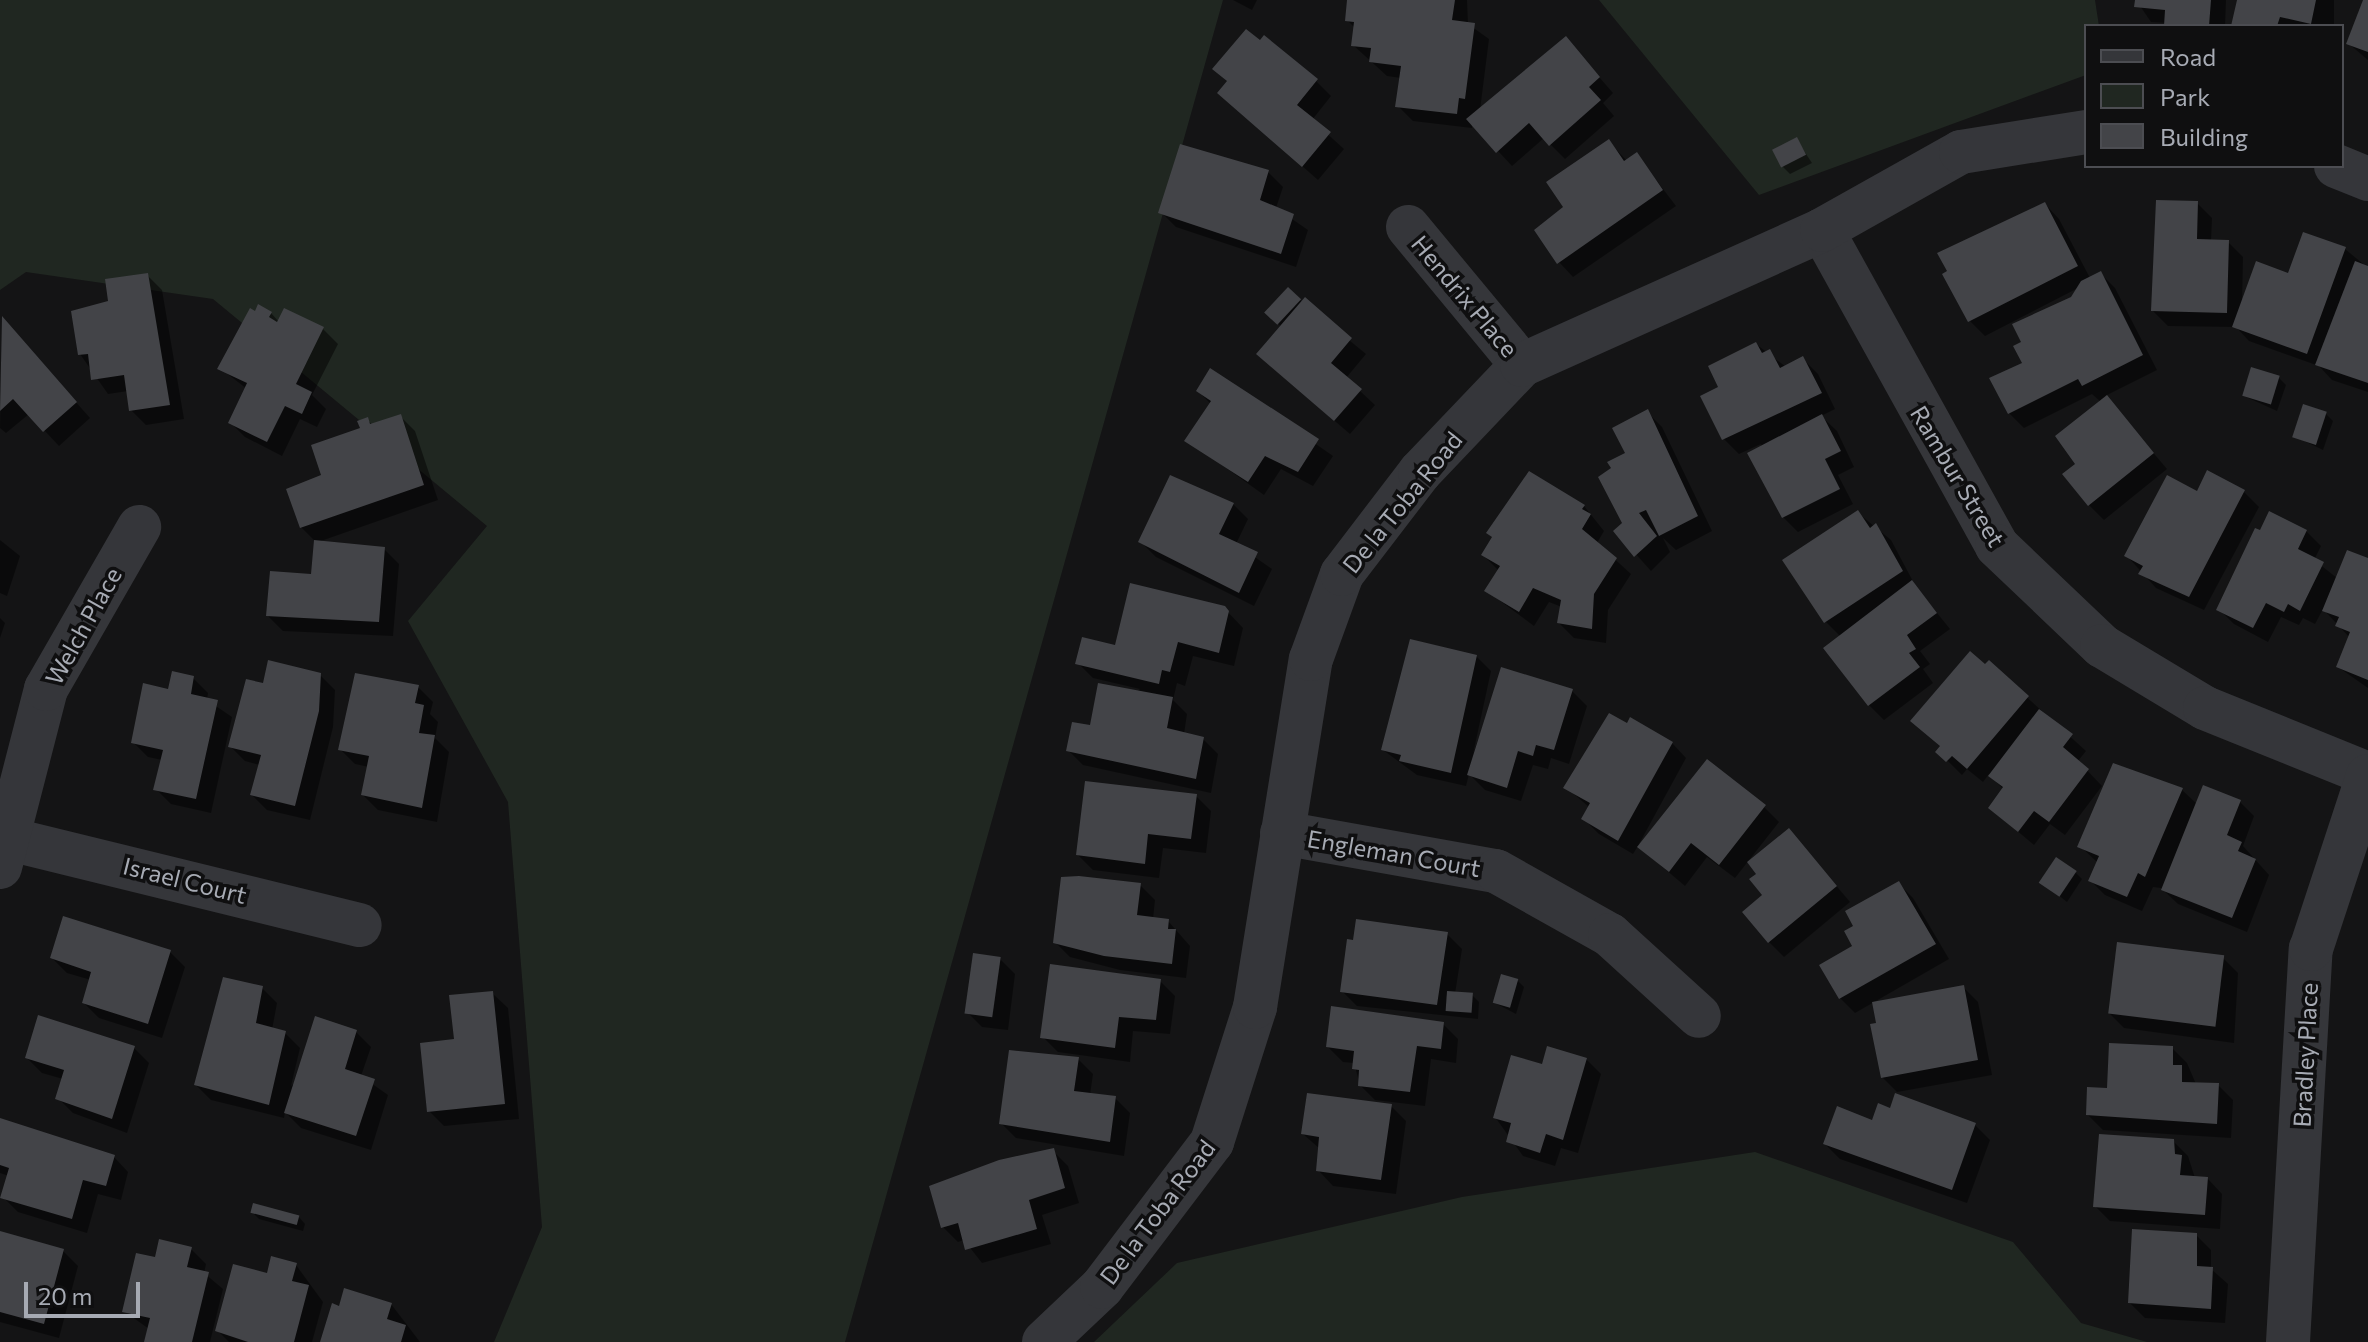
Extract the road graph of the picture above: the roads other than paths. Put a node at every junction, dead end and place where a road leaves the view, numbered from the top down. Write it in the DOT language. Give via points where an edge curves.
graph roads {
  1 [pos="2084,132"];
  2 [pos="2341,168"];
  3 [pos="2368,179"];
  4 [pos="1408,227"];
  5 [pos="1822,230"];
  6 [pos="1522,365"];
  7 [pos="139,527"];
  8 [pos="2368,775"];
  9 [pos="1282,833"];
  10 [pos="4,853"];
  11 [pos="360,925"];
  12 [pos="1699,1016"];
  13 [pos="1044,1342"];
  14 [pos="2288,1342"];
  1 -- 5 [label="street, De la Toba Road" via="1961,152"];
  2 -- 3 [label="street"];
  4 -- 6 [label="street, Hendrix Place"];
  5 -- 6 [label="street, De la Toba Road"];
  5 -- 8 [label="street, Rambur Street" via="1997,546 2102,646 2205,708"];
  6 -- 9 [label="street, De la Toba Road" via="1420,472 1342,574 1311,659"];
  7 -- 10 [label="street, Welch Place" via="46,689"];
  8 -- 14 [label="street, Bradley Place" via="2311,949"];
  9 -- 12 [label="street, Engleman Court" via="1496,871 1610,935"];
  9 -- 13 [label="street, De la Toba Road" via="1255,1007 1212,1142 1102,1287"];
  10 -- 11 [label="street, Israel Court"];
}
